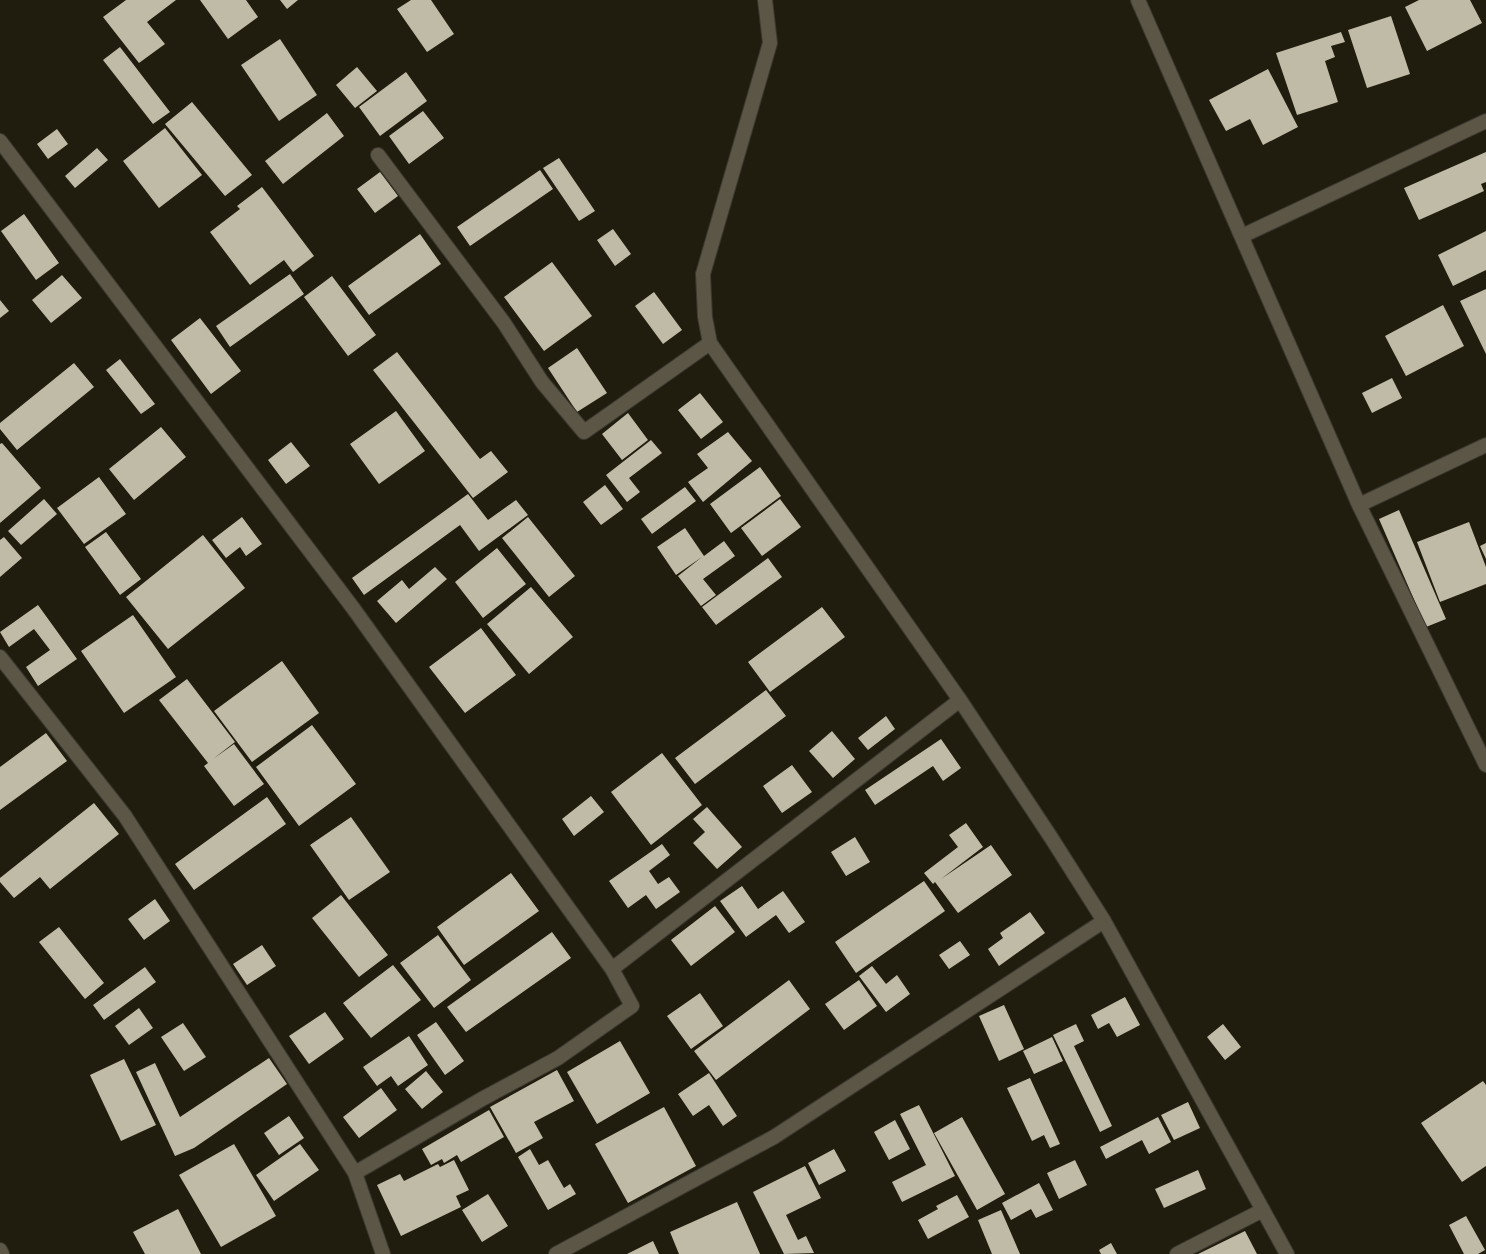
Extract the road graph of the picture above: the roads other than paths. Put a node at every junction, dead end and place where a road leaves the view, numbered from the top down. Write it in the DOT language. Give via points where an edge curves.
graph roads {
  1 [pos="765,0"];
  2 [pos="1138,0"];
  3 [pos="1486,121"];
  4 [pos="0,141"];
  5 [pos="378,155"];
  6 [pos="1242,236"];
  7 [pos="710,343"];
  8 [pos="1486,445"];
  9 [pos="1358,505"];
  10 [pos="0,656"];
  11 [pos="960,700"];
  12 [pos="1485,759"];
  13 [pos="1104,921"];
  14 [pos="612,969"];
  15 [pos="355,1173"];
  16 [pos="1263,1210"];
  17 [pos="0,1250"];
  18 [pos="2,1254"];
  19 [pos="384,1254"];
  20 [pos="556,1254"];
  21 [pos="1177,1254"];
  22 [pos="1288,1254"];
  1 -- 7 [label="street" via="770,43 703,274"];
  2 -- 6 [label="street"];
  3 -- 6 [label="street"];
  4 -- 14 [label="street" via="353,608"];
  5 -- 7 [label="street" via="504,323 542,382 584,432"];
  6 -- 9 [label="street"];
  7 -- 11 [label="street"];
  8 -- 9 [label="street"];
  9 -- 12 [label="street"];
  10 -- 15 [label="street" via="125,816"];
  11 -- 13 [label="street"];
  11 -- 14 [label="street"];
  13 -- 16 [label="street"];
  13 -- 20 [label="street" via="774,1136"];
  14 -- 15 [label="street" via="632,1006 558,1058"];
  15 -- 19 [label="street"];
  16 -- 21 [label="street"];
  16 -- 22 [label="street"];
  17 -- 18 [label="street"];
}
